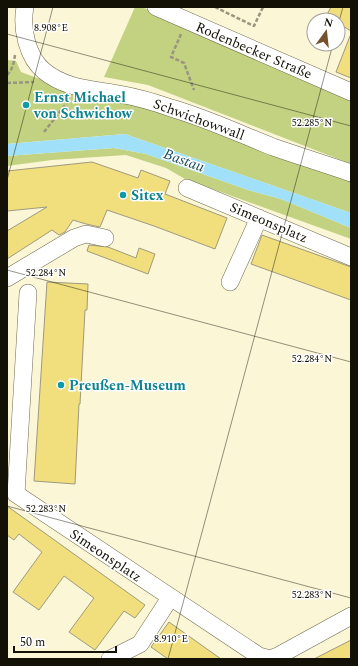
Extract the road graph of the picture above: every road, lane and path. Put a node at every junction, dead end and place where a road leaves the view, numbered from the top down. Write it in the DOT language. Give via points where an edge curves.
graph roads {
  1 [pos="24,7"];
  2 [pos="156,7"];
  3 [pos="215,7"];
  4 [pos="263,7"];
  5 [pos="188,21"];
  6 [pos="15,52"];
  7 [pos="7,75"];
  8 [pos="78,88"];
  9 [pos="194,90"];
  10 [pos="351,92"];
  11 [pos="44,132"];
  12 [pos="351,173"];
  13 [pos="187,188"];
  14 [pos="259,218"];
  15 [pos="105,238"];
  16 [pos="351,257"];
  17 [pos="7,278"];
  18 [pos="230,282"];
  19 [pos="28,293"];
  20 [pos="12,491"];
  21 [pos="170,598"];
  22 [pos="351,616"];
  23 [pos="110,659"];
  1 -- 8 [label="street, Schwichowwall" via="27,45 34,59 43,70 60,82"];
  2 -- 5 [label="street, Rodenbecker Straße"];
  3 -- 4 [label="path" via="254,26"];
  5 -- 9 [label="path" via="171,57 184,63"];
  5 -- 10 [label="street, Rodenbecker Straße"];
  6 -- 7 [label="path" via="13,64"];
  8 -- 11 [label="path"];
  8 -- 12 [label="street, Schwichowwall" via="147,100 174,108 275,148"];
  13 -- 14 [label="street, Simeonsplatz"];
  14 -- 16 [label="street, Simeonsplatz"];
  14 -- 18 [label="street"];
  15 -- 17 [label="street" via="86,234 74,238"];
  19 -- 20 [label="street, Simeonsplatz"];
  20 -- 21 [label="street, Simeonsplatz"];
  21 -- 22 [label="street, Simeonsplatz" via="259,656 270,659"];
  21 -- 23 [label="street" via="140,644"];
}
